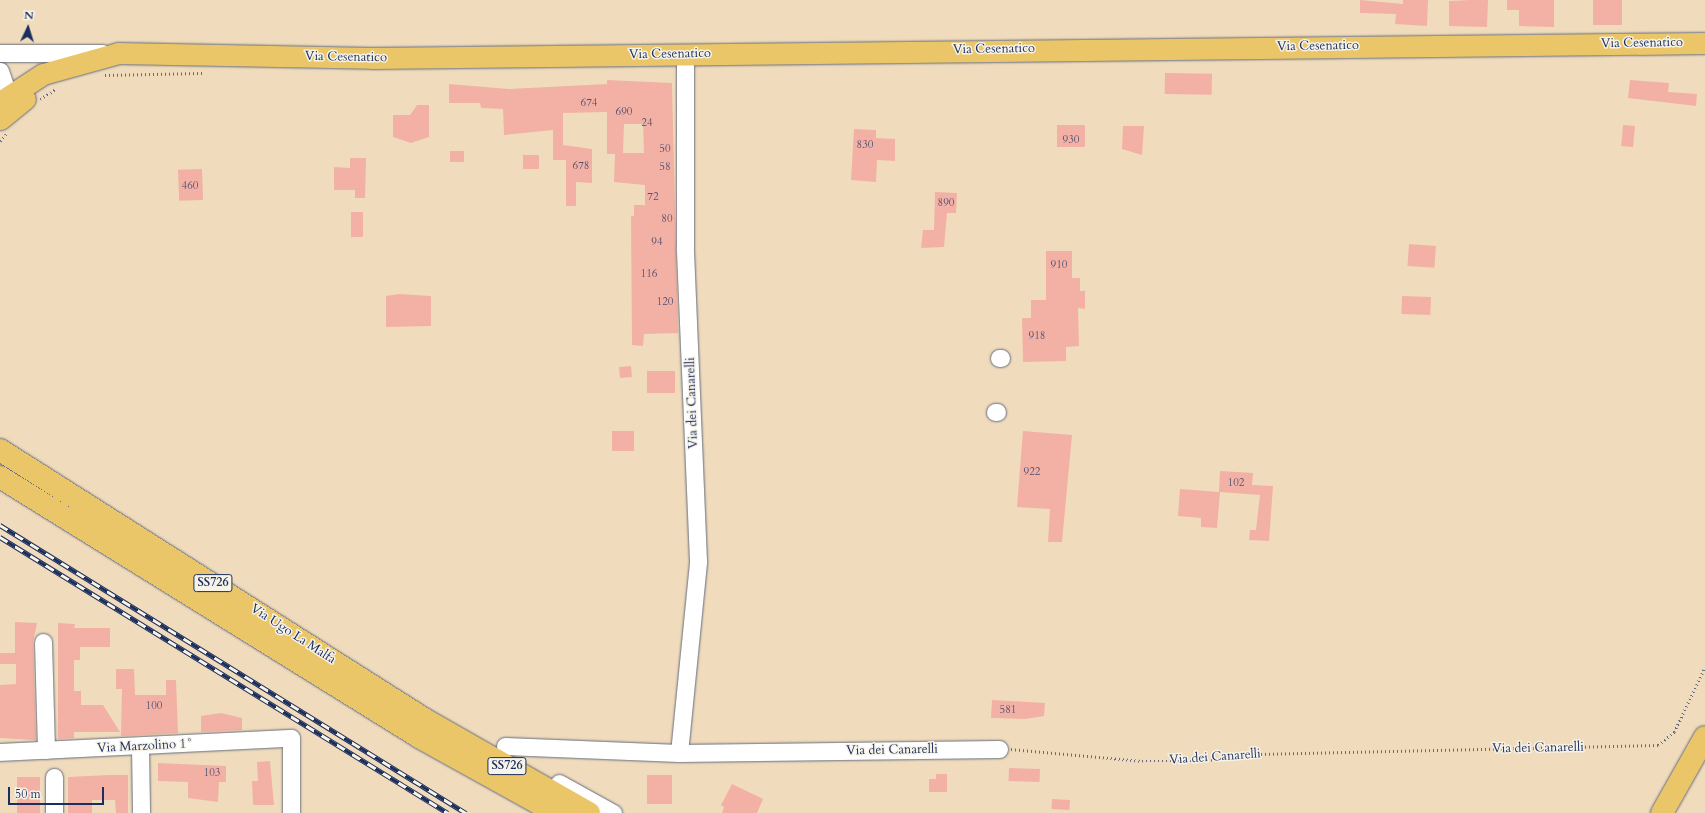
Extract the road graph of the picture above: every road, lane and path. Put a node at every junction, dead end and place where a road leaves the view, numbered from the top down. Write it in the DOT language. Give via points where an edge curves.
graph roads {
  1 [pos="1705,42"];
  2 [pos="0,52"];
  3 [pos="685,53"];
  4 [pos="118,60"];
  5 [pos="0,71"];
  6 [pos="58,80"];
  7 [pos="2,100"];
  8 [pos="0,119"];
  9 [pos="0,450"];
  10 [pos="0,477"];
  11 [pos="43,642"];
  12 [pos="1705,668"];
  13 [pos="1705,737"];
  14 [pos="140,746"];
  15 [pos="999,749"];
  16 [pos="46,750"];
  17 [pos="0,752"];
  18 [pos="680,753"];
  19 [pos="504,755"];
  20 [pos="54,777"];
  21 [pos="54,813"];
  22 [pos="141,813"];
  23 [pos="291,813"];
  24 [pos="556,813"];
  25 [pos="589,813"];
  26 [pos="613,813"];
  27 [pos="1662,813"];
  1 -- 3 [label="main road, Via Cesenatico"];
  2 -- 4 [label="street, Via Cesenatico"];
  3 -- 4 [label="main road, Via Cesenatico"];
  3 -- 18 [label="street, Via dei Canarelli" via="686,247 698,560"];
  4 -- 6 [label="main road"];
  4 -- 7 [label="main road" via="43,74"];
  5 -- 7 [label="street"];
  6 -- 7 [label="main road" via="22,95"];
  6 -- 8 [label="main road" via="31,95"];
  9 -- 19 [label="highway, Via Ugo La Malfa / SS726" via="424,719"];
  10 -- 24 [label="highway, Via Ugo La Malfa / SS726" via="419,737"];
  11 -- 16 [label="street"];
  12 -- 15 [label="path, Via dei Canarelli" via="1674,732 1658,745 1257,754 1178,761"];
  13 -- 27 [label="highway"];
  14 -- 16 [label="street, Via Marzolino 1°"];
  14 -- 22 [label="street"];
  14 -- 23 [label="street, Via Marzolino 1°" via="291,738"];
  15 -- 18 [label="street, Via dei Canarelli"];
  16 -- 17 [label="street, Via Marzolino 1°"];
  18 -- 19 [label="street, Via dei Canarelli"];
  19 -- 25 [label="highway, Via Ugo La Malfa / SS726"];
  19 -- 26 [label="street"];
  20 -- 21 [label="street"];
}
